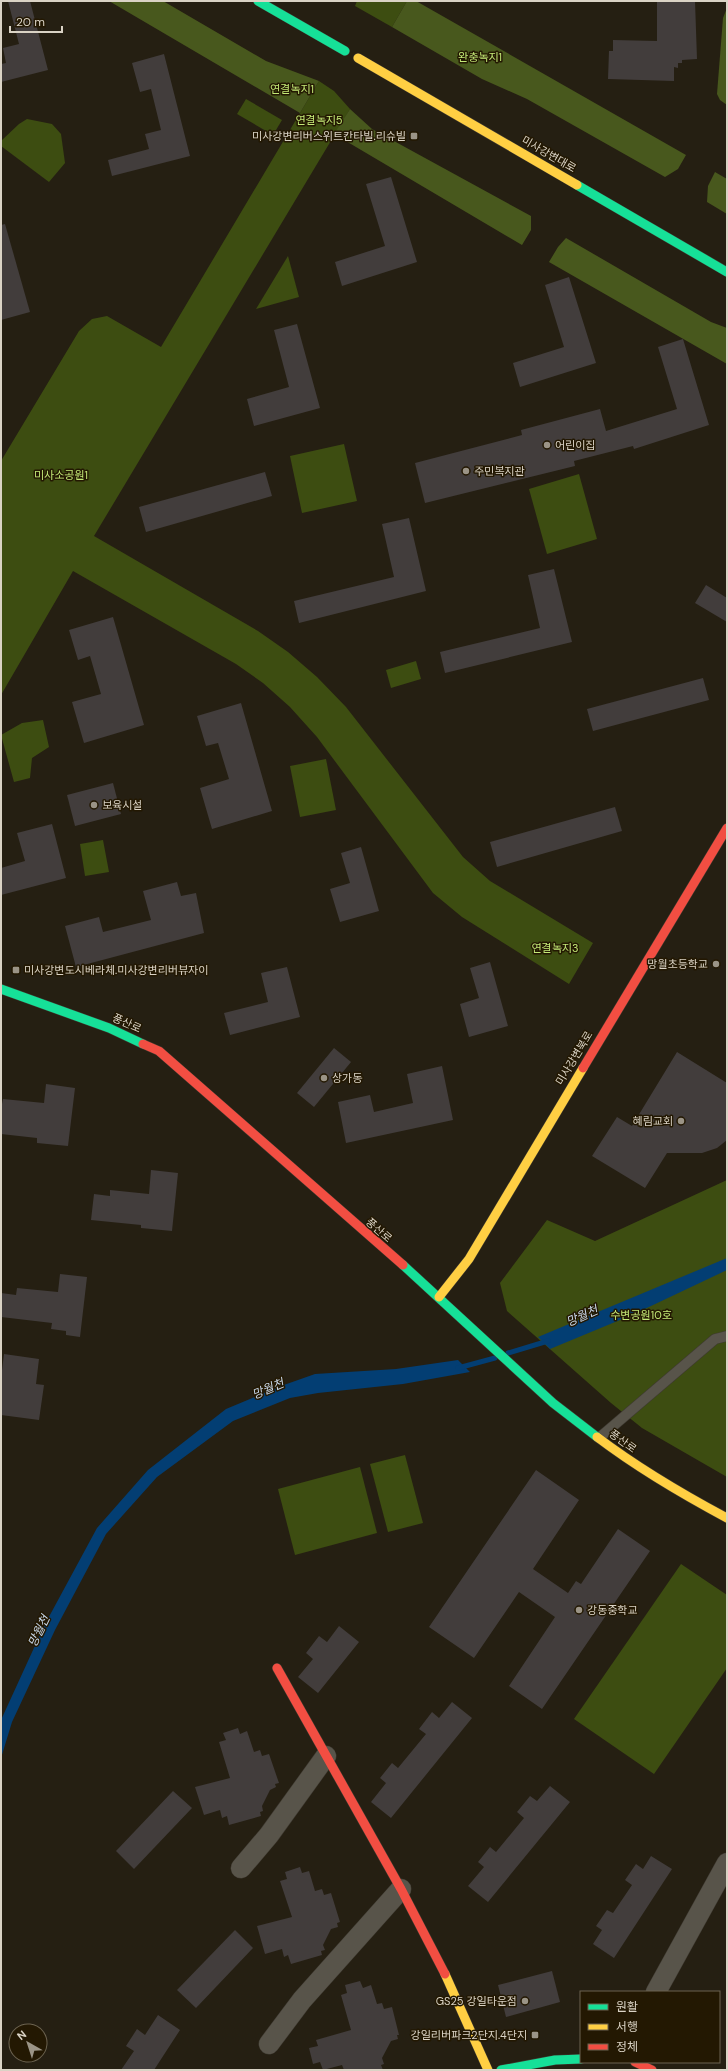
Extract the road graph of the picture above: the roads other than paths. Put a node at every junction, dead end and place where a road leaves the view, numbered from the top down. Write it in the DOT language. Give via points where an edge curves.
graph roads {
  1 [pos="258,1"];
  2 [pos="345,51"];
  3 [pos="358,58"];
  4 [pos="727,272"];
  5 [pos="727,828"];
  6 [pos="1,989"];
  7 [pos="439,1297"];
  8 [pos="727,1336"];
  9 [pos="599,1438"];
  10 [pos="727,1518"];
  11 [pos="277,1668"];
  12 [pos="326,1756"];
  13 [pos="726,1866"];
  14 [pos="242,1868"];
  15 [pos="401,1889"];
  16 [pos="657,1991"];
  17 [pos="269,2044"];
  18 [pos="580,2059"];
  19 [pos="637,2063"];
  20 [pos="488,2070"];
  21 [pos="501,2070"];
  22 [pos="652,2070"];
  1 -- 2 [label="street"];
  3 -- 4 [label="street, 미사강변대로"];
  5 -- 7 [label="street, 미사강변북로" via="469,1260"];
  6 -- 7 [label="street, 풍산로" via="110,1028 159,1051"];
  7 -- 9 [label="street, 풍산로" via="553,1403"];
  8 -- 9 [label="lane" via="715,1339"];
  9 -- 10 [label="street, 풍산로" via="624,1457"];
  11 -- 12 [label="street"];
  12 -- 14 [label="street"];
  12 -- 15 [label="street"];
  13 -- 16 [label="street"];
  15 -- 17 [label="street" via="302,2000"];
  15 -- 20 [label="street" via="441,1965"];
  18 -- 21 [label="street" via="556,2060"];
  19 -- 22 [label="street"];
}
